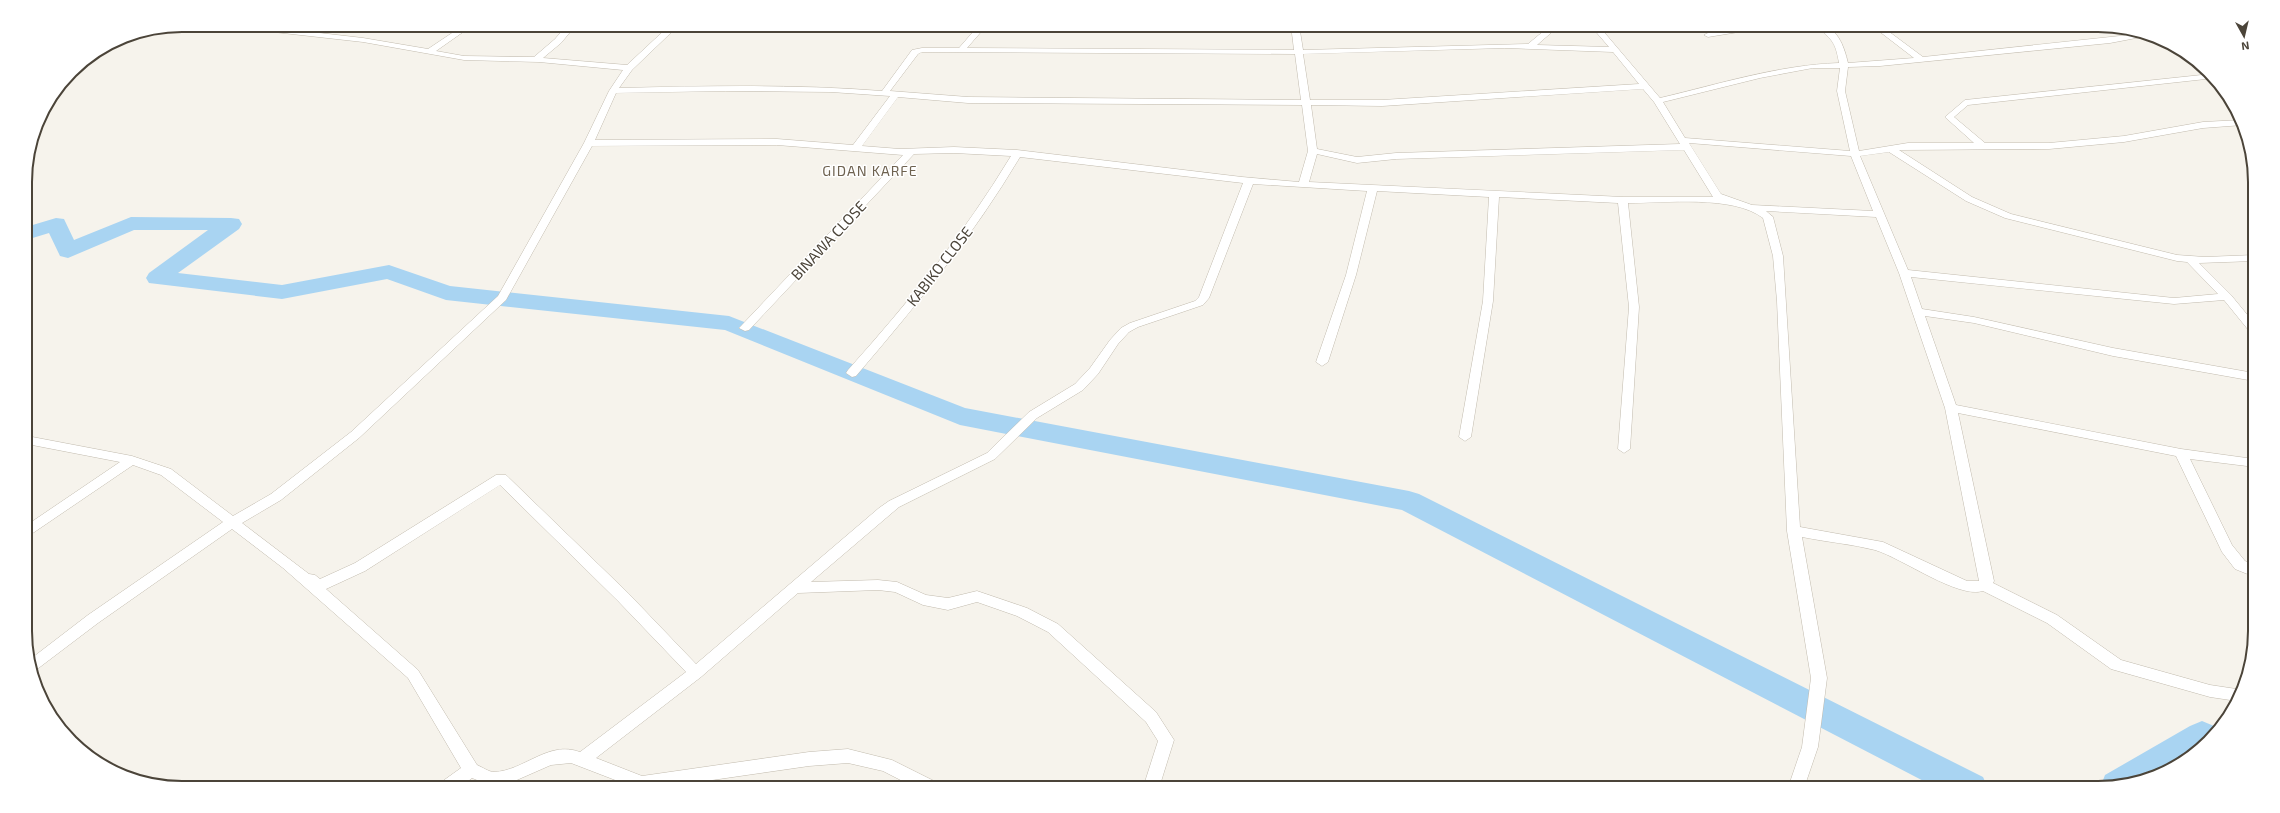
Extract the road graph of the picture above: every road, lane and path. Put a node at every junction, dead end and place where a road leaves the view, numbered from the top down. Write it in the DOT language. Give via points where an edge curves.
graph roads {
  1 [pos="294,32"];
  2 [pos="459,32"];
  3 [pos="564,32"];
  4 [pos="668,32"];
  5 [pos="976,32"];
  6 [pos="1296,32"];
  7 [pos="1548,32"];
  8 [pos="1600,32"];
  9 [pos="1726,32"];
  10 [pos="1829,32"];
  11 [pos="1884,32"];
  12 [pos="1708,35"];
  13 [pos="2133,36"];
  14 [pos="1530,47"];
  15 [pos="965,50"];
  16 [pos="1614,50"];
  17 [pos="429,52"];
  18 [pos="1300,52"];
  19 [pos="536,60"];
  20 [pos="1921,60"];
  21 [pos="1844,64"];
  22 [pos="629,68"];
  23 [pos="2205,77"];
  24 [pos="1645,86"];
  25 [pos="613,91"];
  26 [pos="884,93"];
  27 [pos="896,94"];
  28 [pos="1658,101"];
  29 [pos="1308,103"];
  30 [pos="2237,123"];
  31 [pos="589,143"];
  32 [pos="1684,143"];
  33 [pos="1984,147"];
  34 [pos="855,149"];
  35 [pos="1891,149"];
  36 [pos="1313,151"];
  37 [pos="911,152"];
  38 [pos="1017,153"];
  39 [pos="1855,154"];
  40 [pos="1249,181"];
  41 [pos="1303,185"];
  42 [pos="1372,188"];
  43 [pos="1494,194"];
  44 [pos="1623,200"];
  45 [pos="1723,200"];
  46 [pos="1753,206"];
  47 [pos="1880,214"];
  48 [pos="2248,258"];
  49 [pos="2191,260"];
  50 [pos="1904,273"];
  51 [pos="2227,297"];
  52 [pos="1918,312"];
  53 [pos="2248,322"];
  54 [pos="745,328"];
  55 [pos="1322,362"];
  56 [pos="852,373"];
  57 [pos="2248,376"];
  58 [pos="1951,408"];
  59 [pos="1465,437"];
  60 [pos="32,441"];
  61 [pos="1624,449"];
  62 [pos="2181,453"];
  63 [pos="132,460"];
  64 [pos="2248,462"];
  65 [pos="233,522"];
  66 [pos="32,529"];
  67 [pos="1794,531"];
  68 [pos="288,564"];
  69 [pos="2248,569"];
  70 [pos="1984,585"];
  71 [pos="794,588"];
  72 [pos="36,663"];
  73 [pos="696,674"];
  74 [pos="2234,694"];
  75 [pos="583,759"];
  76 [pos="471,770"];
  77 [pos="456,781"];
  78 [pos="637,781"];
  79 [pos="656,781"];
  80 [pos="918,781"];
  81 [pos="1153,781"];
  82 [pos="1798,781"];
  1 -- 17 [label="street" via="363,40"];
  2 -- 17 [label="street"];
  3 -- 19 [label="street" via="558,41"];
  4 -- 22 [label="street"];
  5 -- 15 [label="street" via="963,46"];
  6 -- 18 [label="street"];
  7 -- 14 [label="street"];
  8 -- 16 [label="street"];
  9 -- 12 [label="street"];
  10 -- 21 [label="street" via="1841,49"];
  11 -- 20 [label="street"];
  13 -- 20 [label="street" via="2110,41"];
  14 -- 16 [label="street"];
  14 -- 18 [label="street"];
  15 -- 18 [label="street"];
  15 -- 26 [label="street" via="915,52"];
  16 -- 24 [label="street"];
  17 -- 19 [label="street" via="464,58"];
  18 -- 29 [label="street"];
  19 -- 22 [label="street"];
  20 -- 21 [label="street"];
  21 -- 28 [label="street" via="1813,66"];
  21 -- 39 [label="street" via="1841,91"];
  22 -- 25 [label="street"];
  23 -- 33 [label="street" via="1965,103 1949,117"];
  24 -- 28 [label="street"];
  24 -- 29 [label="street" via="1382,104"];
  25 -- 26 [label="street" via="772,88"];
  25 -- 31 [label="street"];
  26 -- 27 [label="street"];
  27 -- 29 [label="street" via="968,100"];
  27 -- 34 [label="street"];
  28 -- 32 [label="street"];
  29 -- 36 [label="street"];
  30 -- 33 [label="street" via="2203,124 2124,139 2049,146"];
  31 -- 34 [label="street" via="777,142"];
  31 -- 65 [label="street" via="502,298 354,435 276,497"];
  32 -- 36 [label="street" via="1357,160"];
  32 -- 39 [label="street"];
  32 -- 45 [label="street" via="1717,196"];
  33 -- 35 [label="street" via="1908,146"];
  34 -- 37 [label="street"];
  35 -- 39 [label="street"];
  35 -- 49 [label="street" via="1969,199 2008,216 2114,244"];
  36 -- 41 [label="street"];
  37 -- 38 [label="street" via="954,150"];
  37 -- 54 [label="street, BINAWA CLOSE"];
  38 -- 40 [label="street"];
  38 -- 56 [label="street, KABIKO CLOSE" via="994,194 949,256"];
  39 -- 47 [label="street"];
  40 -- 41 [label="street"];
  40 -- 71 [label="street" via="1204,298 1199,303 1125,330 1079,387 1033,416 991,456 894,504"];
  41 -- 42 [label="street"];
  42 -- 43 [label="street"];
  42 -- 55 [label="street" via="1351,275"];
  43 -- 44 [label="street"];
  43 -- 59 [label="street" via="1488,301"];
  44 -- 45 [label="street"];
  44 -- 61 [label="street" via="1634,307"];
  45 -- 46 [label="street"];
  46 -- 47 [label="street"];
  46 -- 67 [label="street" via="1768,216 1778,256"];
  47 -- 50 [label="street"];
  48 -- 49 [label="street"];
  49 -- 51 [label="street"];
  50 -- 51 [label="street" via="2174,301"];
  50 -- 52 [label="street"];
  51 -- 53 [label="street"];
  52 -- 57 [label="street" via="1995,324 2113,352"];
  52 -- 58 [label="street"];
  58 -- 62 [label="street"];
  58 -- 70 [label="street" via="1987,581"];
  60 -- 63 [label="street"];
  62 -- 64 [label="street"];
  62 -- 69 [label="street" via="2228,548 2240,565"];
  63 -- 65 [label="street" via="166,472"];
  63 -- 66 [label="street"];
  65 -- 68 [label="street"];
  65 -- 72 [label="street" via="93,618"];
  67 -- 70 [label="street" via="1878,546 1966,586"];
  67 -- 82 [label="street" via="1819,678 1810,747"];
  68 -- 73 [label="street" via="319,586 360,567 501,478 623,596"];
  68 -- 76 [label="street" via="413,674"];
  70 -- 74 [label="street" via="2052,619 2116,665 2210,691"];
  71 -- 73 [label="street"];
  71 -- 81 [label="street" via="878,585 897,587 923,600 948,604 977,596 1022,612 1053,628 1151,717 1166,740"];
  73 -- 75 [label="street"];
  75 -- 76 [label="street" via="571,756 550,758 510,776 492,779"];
  75 -- 78 [label="street"];
  76 -- 77 [label="street"];
  79 -- 80 [label="street" via="809,759 848,756 886,765"];
}
